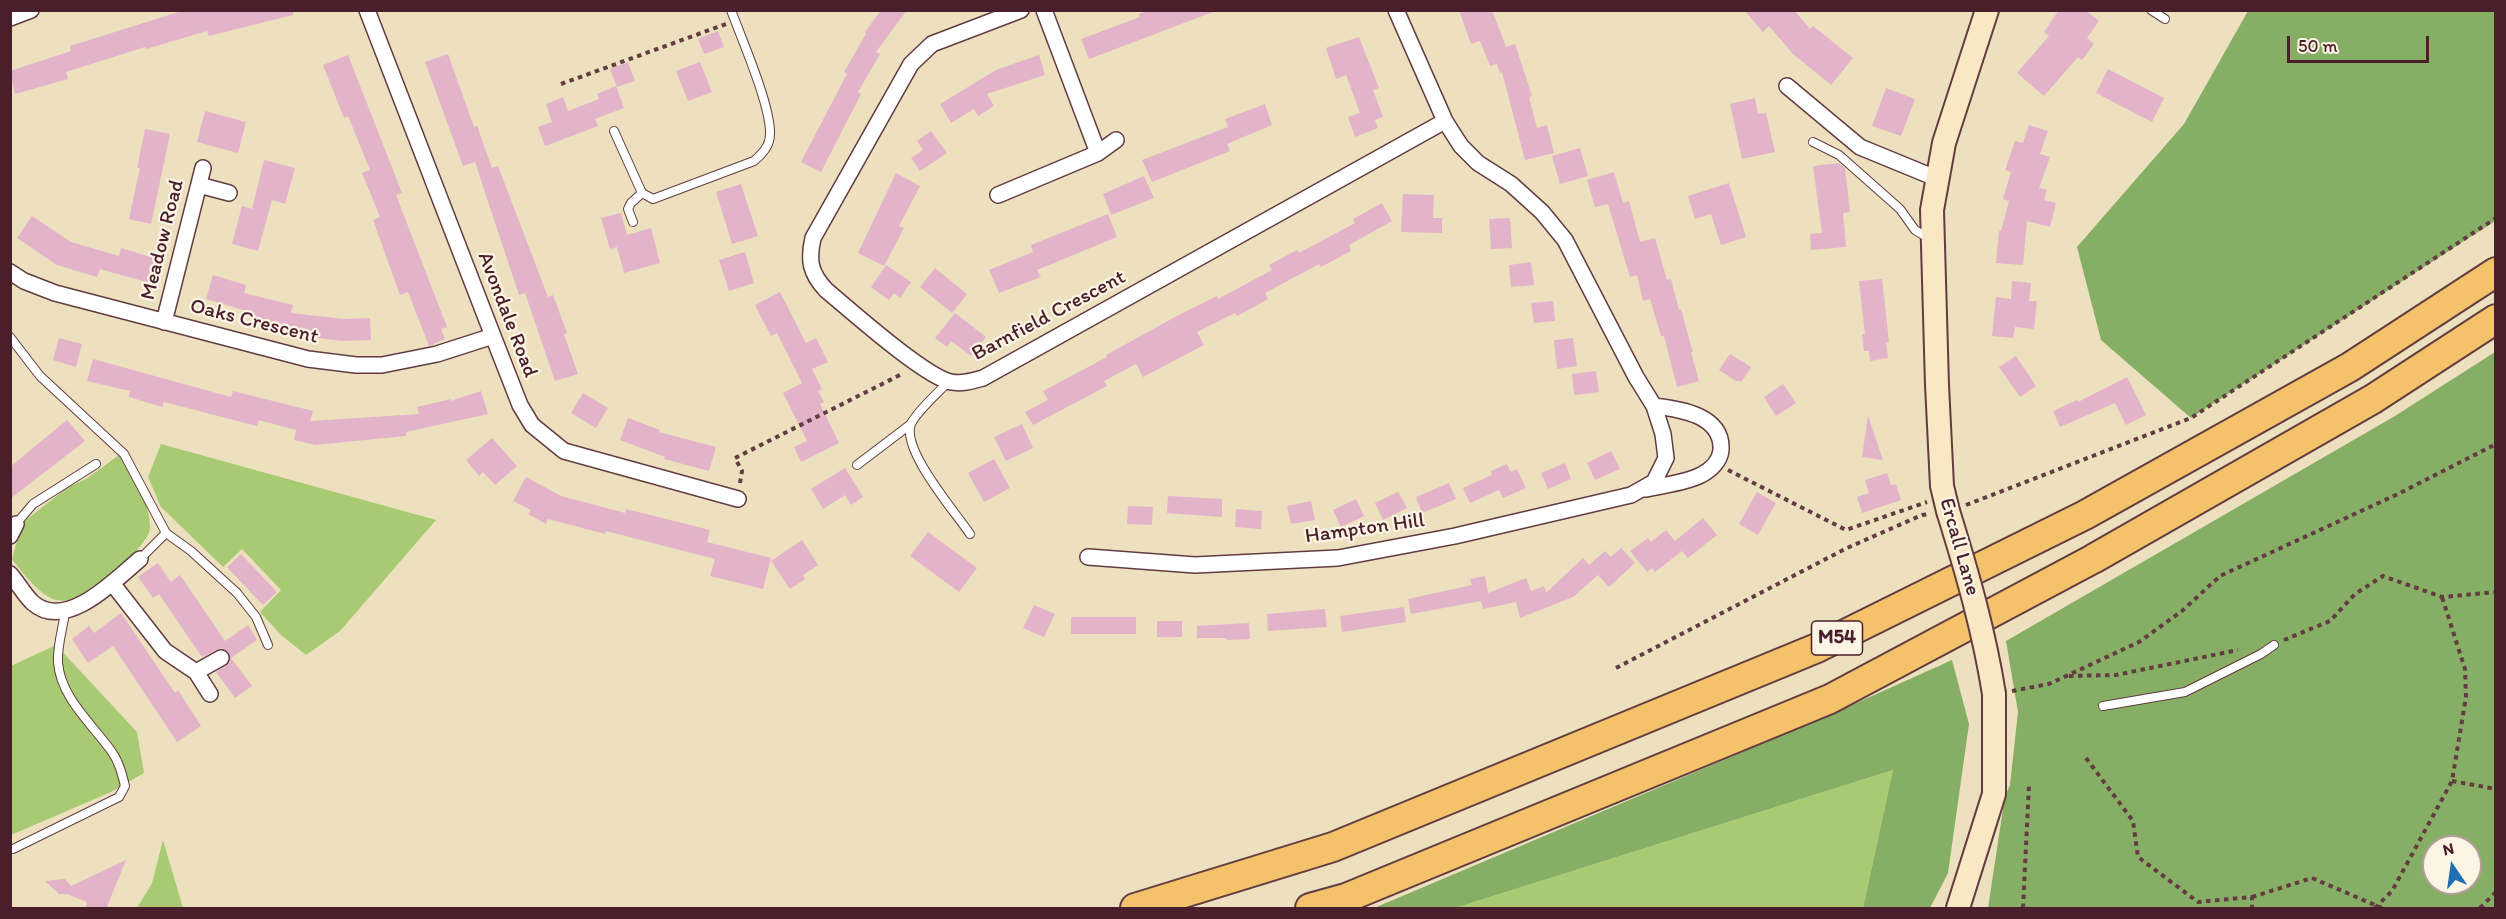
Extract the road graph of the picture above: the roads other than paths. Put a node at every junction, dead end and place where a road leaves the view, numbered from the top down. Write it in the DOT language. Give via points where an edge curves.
graph roads {
  1 [pos="31,10"];
  2 [pos="367,10"];
  3 [pos="731,10"];
  4 [pos="1021,10"];
  5 [pos="1044,10"];
  6 [pos="1396,10"];
  7 [pos="1987,10"];
  8 [pos="2151,10"];
  9 [pos="10,18"];
  10 [pos="2165,19"];
  11 [pos="1787,86"];
  12 [pos="1445,121"];
  13 [pos="614,131"];
  14 [pos="1116,140"];
  15 [pos="1813,142"];
  16 [pos="1098,153"];
  17 [pos="203,168"];
  18 [pos="1938,179"];
  19 [pos="199,185"];
  20 [pos="229,193"];
  21 [pos="642,193"];
  22 [pos="998,195"];
  23 [pos="633,222"];
  24 [pos="1933,241"];
  25 [pos="10,272"];
  26 [pos="2496,272"];
  27 [pos="2496,320"];
  28 [pos="164,322"];
  29 [pos="493,336"];
  30 [pos="10,337"];
  31 [pos="948,382"];
  32 [pos="1653,406"];
  33 [pos="911,424"];
  34 [pos="96,464"];
  35 [pos="857,465"];
  36 [pos="1643,490"];
  37 [pos="738,499"];
  38 [pos="13,530"];
  39 [pos="166,532"];
  40 [pos="970,534"];
  41 [pos="1088,557"];
  42 [pos="140,559"];
  43 [pos="10,574"];
  44 [pos="112,583"];
  45 [pos="66,612"];
  46 [pos="268,645"];
  47 [pos="2274,645"];
  48 [pos="221,658"];
  49 [pos="195,672"];
  50 [pos="210,694"];
  51 [pos="2103,706"];
  52 [pos="13,849"];
  53 [pos="1135,909"];
  54 [pos="1310,909"];
  55 [pos="1958,909"];
  1 -- 9 [label="street"];
  2 -- 29 [label="street, Avondale Road"];
  3 -- 21 [label="lane" via="769,117 770,137 764,153 754,161 666,196 653,199"];
  4 -- 31 [label="street" via="932,44 911,64 813,238 810,261 816,279 826,290 919,365"];
  5 -- 16 [label="street"];
  6 -- 12 [label="street"];
  7 -- 18 [label="street, Ercall Lane" via="1944,143"];
  8 -- 10 [label="lane"];
  11 -- 18 [label="street" via="1860,147"];
  12 -- 31 [label="street, Barnfield Crescent" via="992,373 967,383"];
  12 -- 32 [label="street" via="1478,163 1511,184 1565,240"];
  13 -- 21 [label="lane"];
  14 -- 16 [label="street"];
  15 -- 24 [label="lane" via="1839,155 1900,209 1915,230"];
  16 -- 22 [label="street"];
  17 -- 19 [label="street, Meadow Road"];
  18 -- 24 [label="street, Ercall Lane" via="1932,210"];
  19 -- 20 [label="street"];
  19 -- 28 [label="street, Meadow Road"];
  21 -- 23 [label="lane" via="628,209"];
  24 -- 55 [label="street, Ercall Lane, bridge" via="1937,397 1946,504 1972,589 1994,694 1994,794"];
  25 -- 28 [label="street, Oaks Crescent" via="55,292"];
  26 -- 53 [label="highway, M54" via="2350,366 2085,515 1817,648 1334,847"];
  27 -- 54 [label="highway, M54" via="2373,399 2093,559 1830,699 1346,898"];
  28 -- 29 [label="street, Oaks Crescent" via="308,359 356,364 382,365 437,354"];
  29 -- 37 [label="street, Avondale Road" via="532,425 564,452"];
  30 -- 39 [label="lane" via="40,376 124,454"];
  31 -- 33 [label="lane"];
  32 -- 36 [label="street" via="1666,458 1654,482"];
  32 -- 36 [label="street, Hampton Hill" via="1677,409 1709,421 1716,429 1721,453 1716,464 1699,476"];
  33 -- 35 [label="lane"];
  33 -- 40 [label="lane" via="913,447 919,460"];
  34 -- 38 [label="lane" via="33,504"];
  36 -- 41 [label="street, Hampton Hill" via="1455,536 1338,558 1195,565"];
  39 -- 42 [label="lane"];
  39 -- 46 [label="lane" via="237,593 256,617"];
  42 -- 44 [label="street"];
  43 -- 45 [label="street" via="34,604"];
  44 -- 45 [label="street"];
  44 -- 49 [label="street" via="165,651"];
  45 -- 52 [label="lane" via="58,660 62,679 113,754 126,786 119,797"];
  47 -- 51 [label="lane" via="2185,692"];
  48 -- 49 [label="street"];
  49 -- 50 [label="street"];
}
